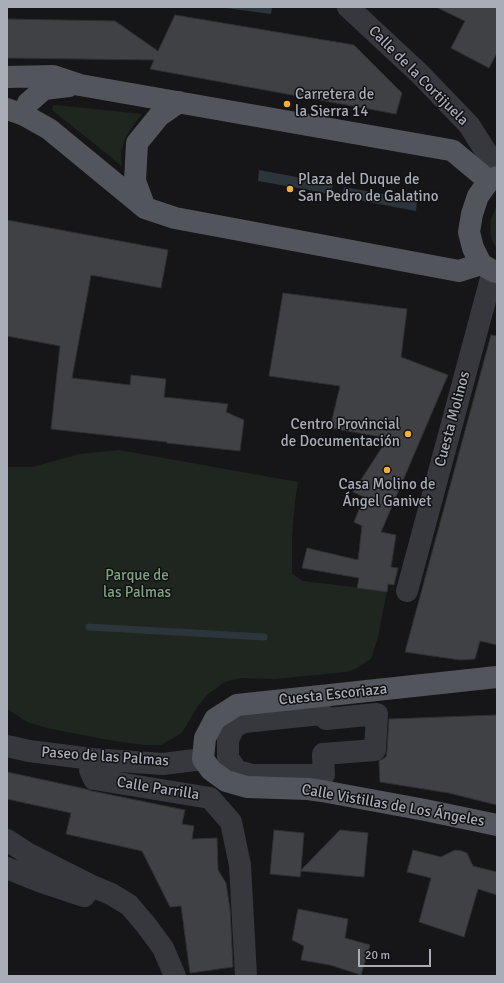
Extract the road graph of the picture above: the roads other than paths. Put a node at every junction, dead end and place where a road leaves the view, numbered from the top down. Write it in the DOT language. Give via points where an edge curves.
graph roads {
  1 [pos="348,7"];
  2 [pos="7,77"];
  3 [pos="80,85"];
  4 [pos="179,102"];
  5 [pos="16,112"];
  6 [pos="494,176"];
  7 [pos="145,208"];
  8 [pos="490,269"];
  9 [pos="407,591"];
  10 [pos="497,677"];
  11 [pos="326,719"];
  12 [pos="7,746"];
  13 [pos="92,759"];
  14 [pos="203,759"];
  15 [pos="497,825"];
  16 [pos="7,840"];
  17 [pos="7,868"];
  18 [pos="92,886"];
  19 [pos="175,976"];
  20 [pos="246,976"];
  1 -- 6 [label="street, Calle de la Cortijuela" via="420,74 469,125"];
  2 -- 3 [label="main road" via="53,76"];
  3 -- 4 [label="main road"];
  3 -- 5 [label="main road" via="44,89"];
  4 -- 6 [label="main road" via="453,151"];
  4 -- 7 [label="main road" via="159,116 137,143 135,181"];
  5 -- 7 [label="main road" via="49,129"];
  6 -- 8 [label="main road" via="478,196 470,232 473,248"];
  7 -- 8 [label="main road" via="175,218 419,264 459,271"];
  8 -- 9 [label="street, Cuesta Molinos"];
  10 -- 14 [label="main road, Cuesta Escoriaza" via="237,705 215,719 205,738"];
  11 -- 11 [label="street" via="377,714 375,750 323,754 324,775 252,775 237,770 228,758 228,740 234,727 244,722 321,714"];
  12 -- 13 [label="street, Paseo de las Palmas"];
  13 -- 14 [label="street, Paseo de las Palmas" via="163,764"];
  13 -- 20 [label="street, Calle Parrilla" via="90,770 94,779 210,798 231,822 240,865"];
  14 -- 15 [label="main road, Calle Vistillas de Los Ángeles" via="211,770 226,781 247,787 322,791"];
  16 -- 18 [label="street"];
  17 -- 18 [label="street" via="84,896"];
  18 -- 19 [label="street" via="129,906 163,948"];
}
